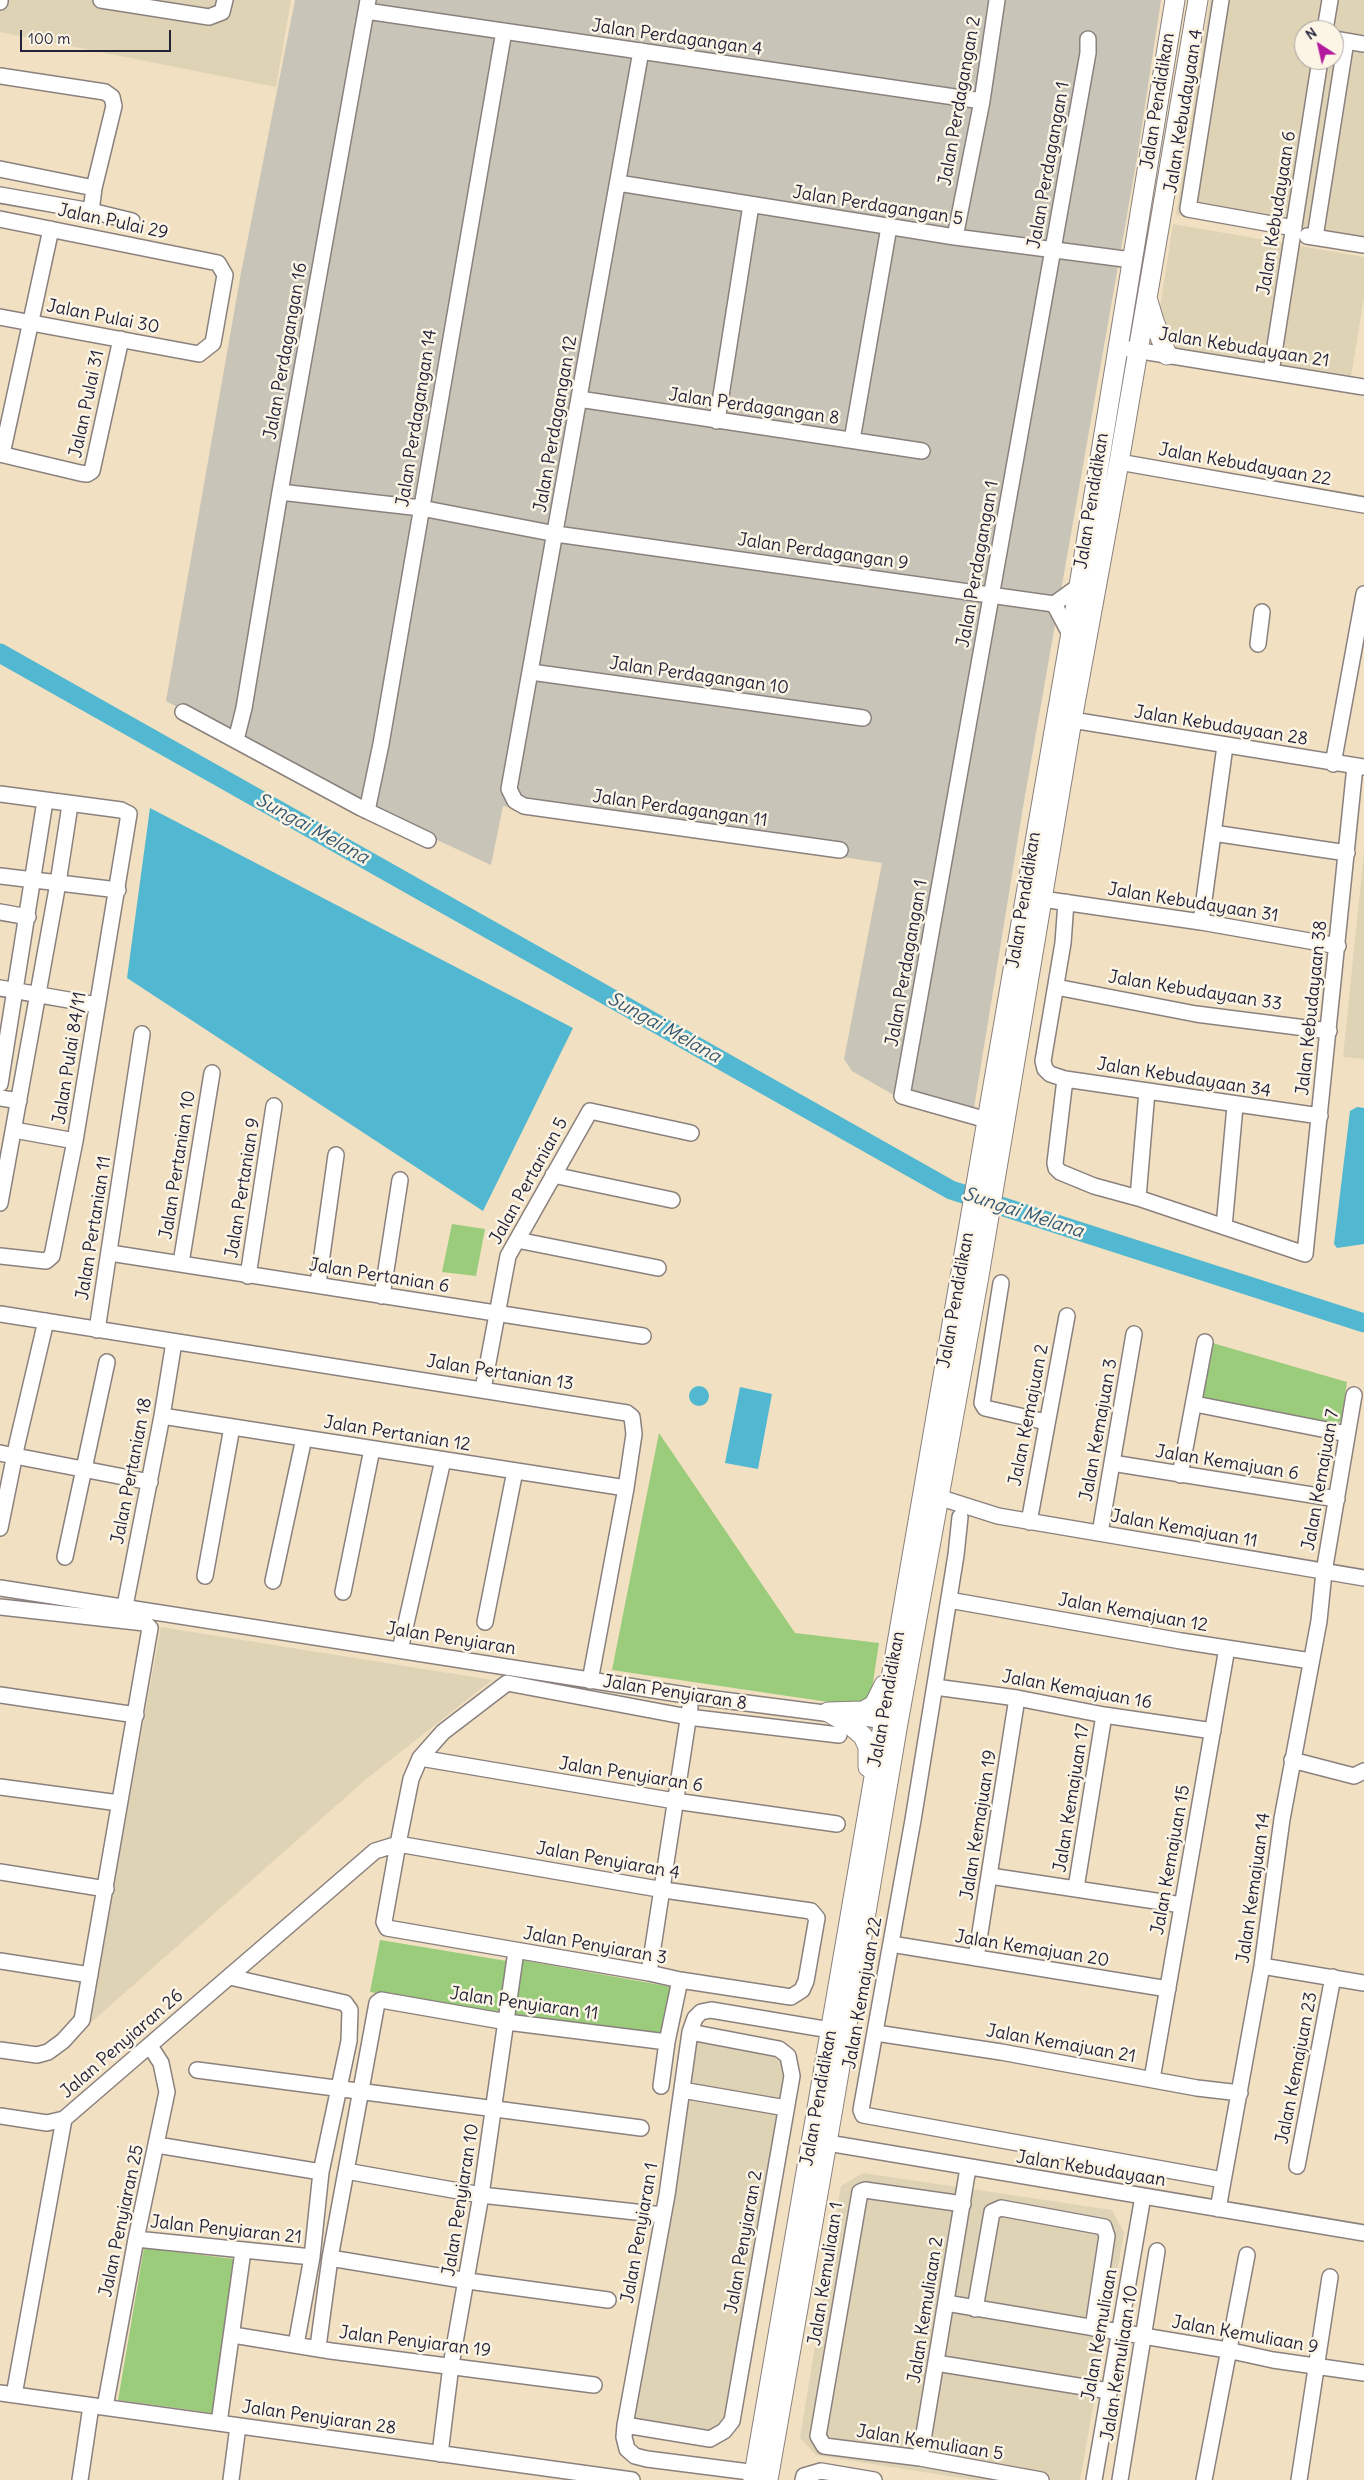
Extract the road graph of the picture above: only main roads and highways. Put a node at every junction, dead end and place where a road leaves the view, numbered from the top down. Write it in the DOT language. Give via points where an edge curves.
graph roads {
  1 [pos="1174,0"];
  2 [pos="1198,0"];
  3 [pos="1218,2"];
  4 [pos="1185,72"];
  5 [pos="1147,297"];
  6 [pos="1167,355"];
  7 [pos="996,1118"];
  8 [pos="970,1273"];
  9 [pos="896,1645"];
  10 [pos="890,1722"];
  11 [pos="869,1801"];
  12 [pos="819,2142"];
  13 [pos="761,2477"];
  1 -- 7 [label="main road, Jalan Pendidikan" via="1069,632"];
  2 -- 4 [label="main road, Jalan Pendidikan"];
  3 -- 4 [label="main road, Jalan Pendidikan"];
  4 -- 5 [label="main road, Jalan Pendidikan"];
  5 -- 6 [label="main road"];
  5 -- 7 [label="main road, Jalan Pendidikan" via="1042,899"];
  7 -- 8 [label="main road, Jalan Pendidikan"];
  8 -- 9 [label="main road, Jalan Pendidikan"];
  8 -- 10 [label="main road, Jalan Pendidikan" via="936,1506"];
  9 -- 10 [label="main road, Jalan Pendidikan"];
  9 -- 11 [label="main road" via="882,1691 874,1705 863,1711 828,1712 863,1736 868,1747"];
  10 -- 11 [label="main road, Jalan Pendidikan"];
  10 -- 12 [label="main road, Jalan Pendidikan"];
  11 -- 12 [label="main road, Jalan Pendidikan" via="830,2030"];
  12 -- 13 [label="main road, Jalan Pendidikan"];
}
